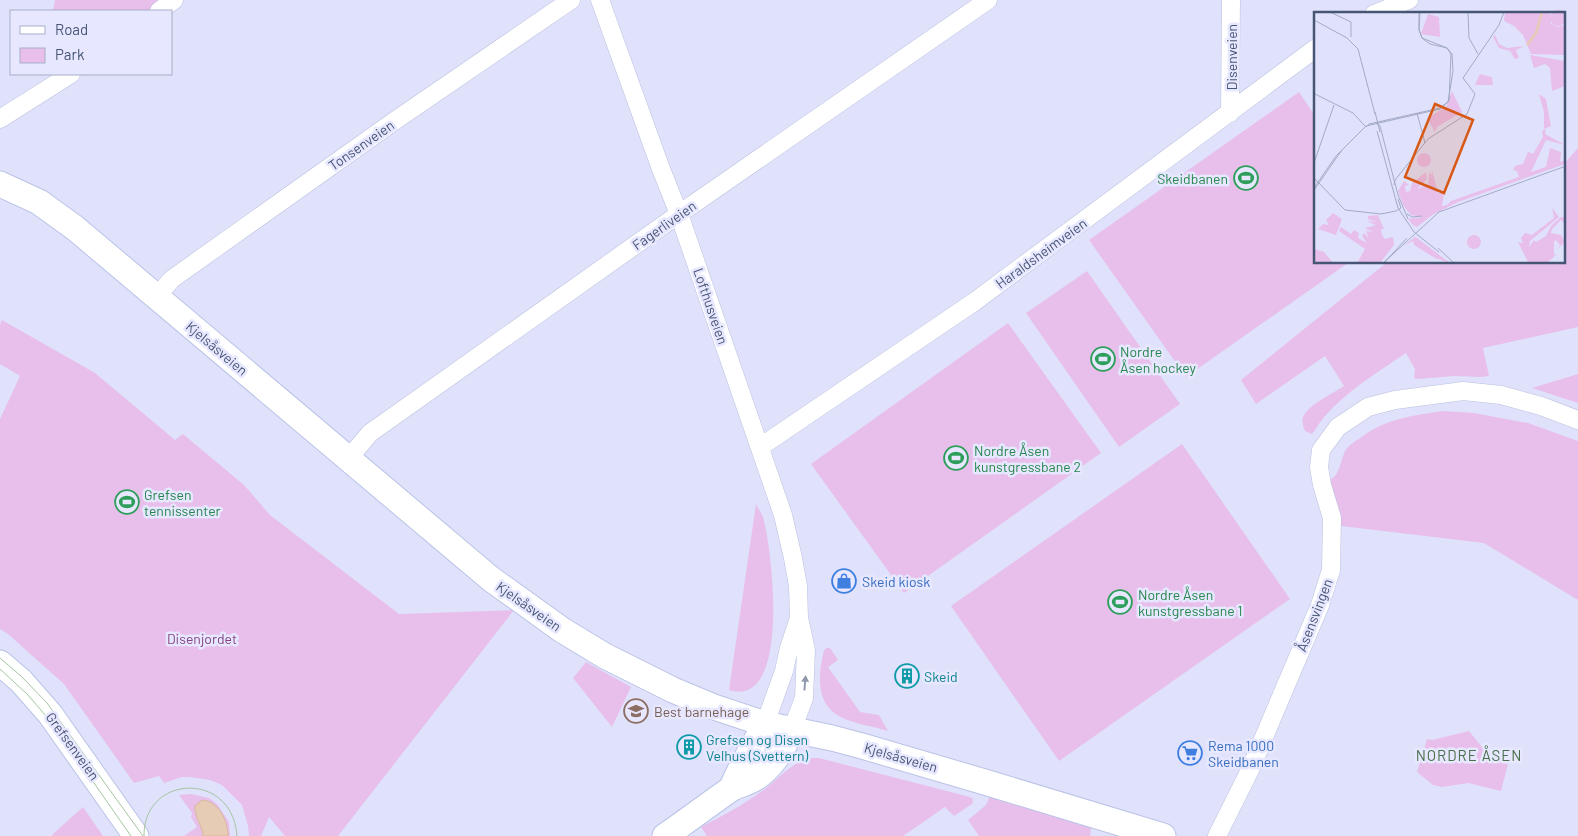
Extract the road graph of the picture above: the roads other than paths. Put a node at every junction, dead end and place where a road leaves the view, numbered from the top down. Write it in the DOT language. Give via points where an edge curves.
graph roads {
  1 [pos="174,0"];
  2 [pos="571,0"];
  3 [pos="600,0"];
  4 [pos="988,0"];
  5 [pos="1231,0"];
  6 [pos="1409,0"];
  7 [pos="160,10"];
  8 [pos="1379,12"];
  9 [pos="1314,50"];
  10 [pos="69,75"];
  11 [pos="1230,113"];
  12 [pos="0,119"];
  13 [pos="0,184"];
  14 [pos="679,214"];
  15 [pos="157,296"];
  16 [pos="1578,420"];
  17 [pos="760,447"];
  18 [pos="348,458"];
  19 [pos="799,618"];
  20 [pos="0,663"];
  21 [pos="765,724"];
  22 [pos="792,730"];
  23 [pos="731,789"];
  24 [pos="1117,830"];
  25 [pos="136,836"];
  26 [pos="665,836"];
  27 [pos="1163,836"];
  28 [pos="1218,836"];
  1 -- 7 [label="street"];
  2 -- 15 [label="street, Tonsenveien" via="172,279"];
  3 -- 14 [label="street, Lofthusveien"];
  4 -- 14 [label="street, Fagerliveien"];
  5 -- 11 [label="street, Disenveien"];
  6 -- 8 [label="street"];
  9 -- 11 [label="street, Haraldsheimveien"];
  10 -- 12 [label="street"];
  11 -- 17 [label="street, Haraldsheimveien" via="974,302"];
  13 -- 15 [label="street, Kjelsåsveien" via="54,211"];
  14 -- 17 [label="street, Lofthusveien"];
  14 -- 18 [label="street, Fagerliveien" via="370,433"];
  15 -- 18 [label="street, Kjelsåsveien"];
  16 -- 28 [label="street, Åsensvingen" via="1501,395 1463,391 1368,407 1338,426 1321,450 1319,467 1332,518 1331,570 1320,605 1250,770"];
  17 -- 19 [label="street, Lofthusveien" via="783,515 798,586"];
  18 -- 21 [label="street, Kjelsåsveien" via="491,579 562,630 673,690"];
  19 -- 21 [label="street, Lofthusveien"];
  22 -- 19 [label="street, Lofthusveien, one-way" via="804,698 806,676 806,650"];
  20 -- 25 [label="street, Grefsenveien" via="50,714"];
  21 -- 22 [label="street, Kjelsåsveien"];
  21 -- 23 [label="street"];
  22 -- 23 [label="street" via="775,760 765,770"];
  22 -- 24 [label="street, Kjelsåsveien" via="988,782"];
  23 -- 26 [label="street"];
  24 -- 27 [label="street, Kjelsåsveien"];
}
